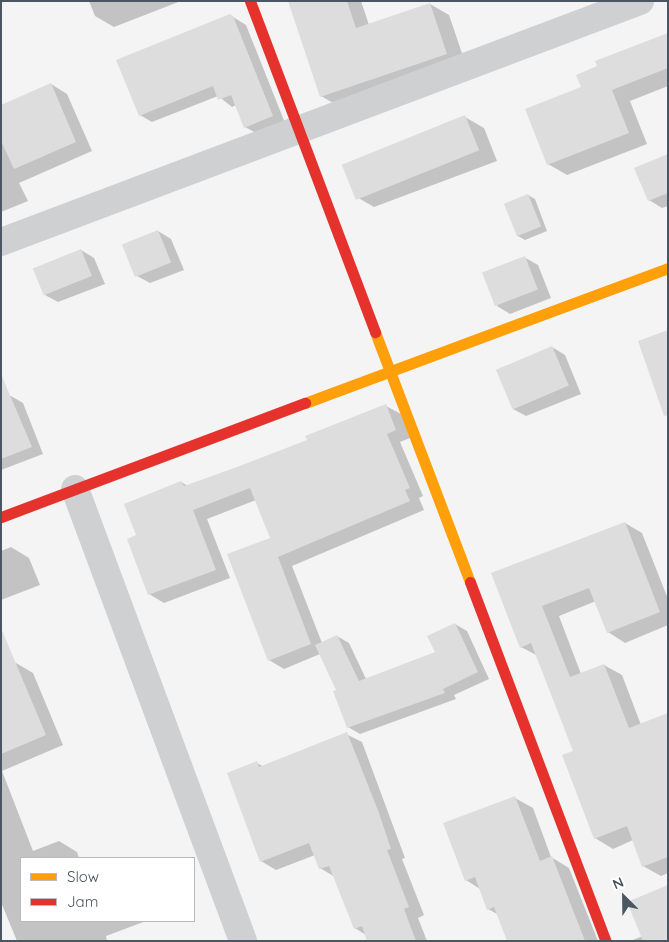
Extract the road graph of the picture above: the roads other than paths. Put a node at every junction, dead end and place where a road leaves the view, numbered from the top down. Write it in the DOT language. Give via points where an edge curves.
graph roads {
  1 [pos="250,1"];
  2 [pos="640,1"];
  3 [pos="299,130"];
  4 [pos="1,242"];
  5 [pos="668,268"];
  6 [pos="390,372"];
  7 [pos="76,490"];
  8 [pos="1,517"];
  9 [pos="243,941"];
  10 [pos="606,941"];
  1 -- 3 [label="street"];
  2 -- 3 [label="street"];
  3 -- 4 [label="street"];
  3 -- 6 [label="street"];
  5 -- 6 [label="street"];
  6 -- 7 [label="street"];
  6 -- 10 [label="street"];
  7 -- 8 [label="street"];
  7 -- 9 [label="street"];
}
